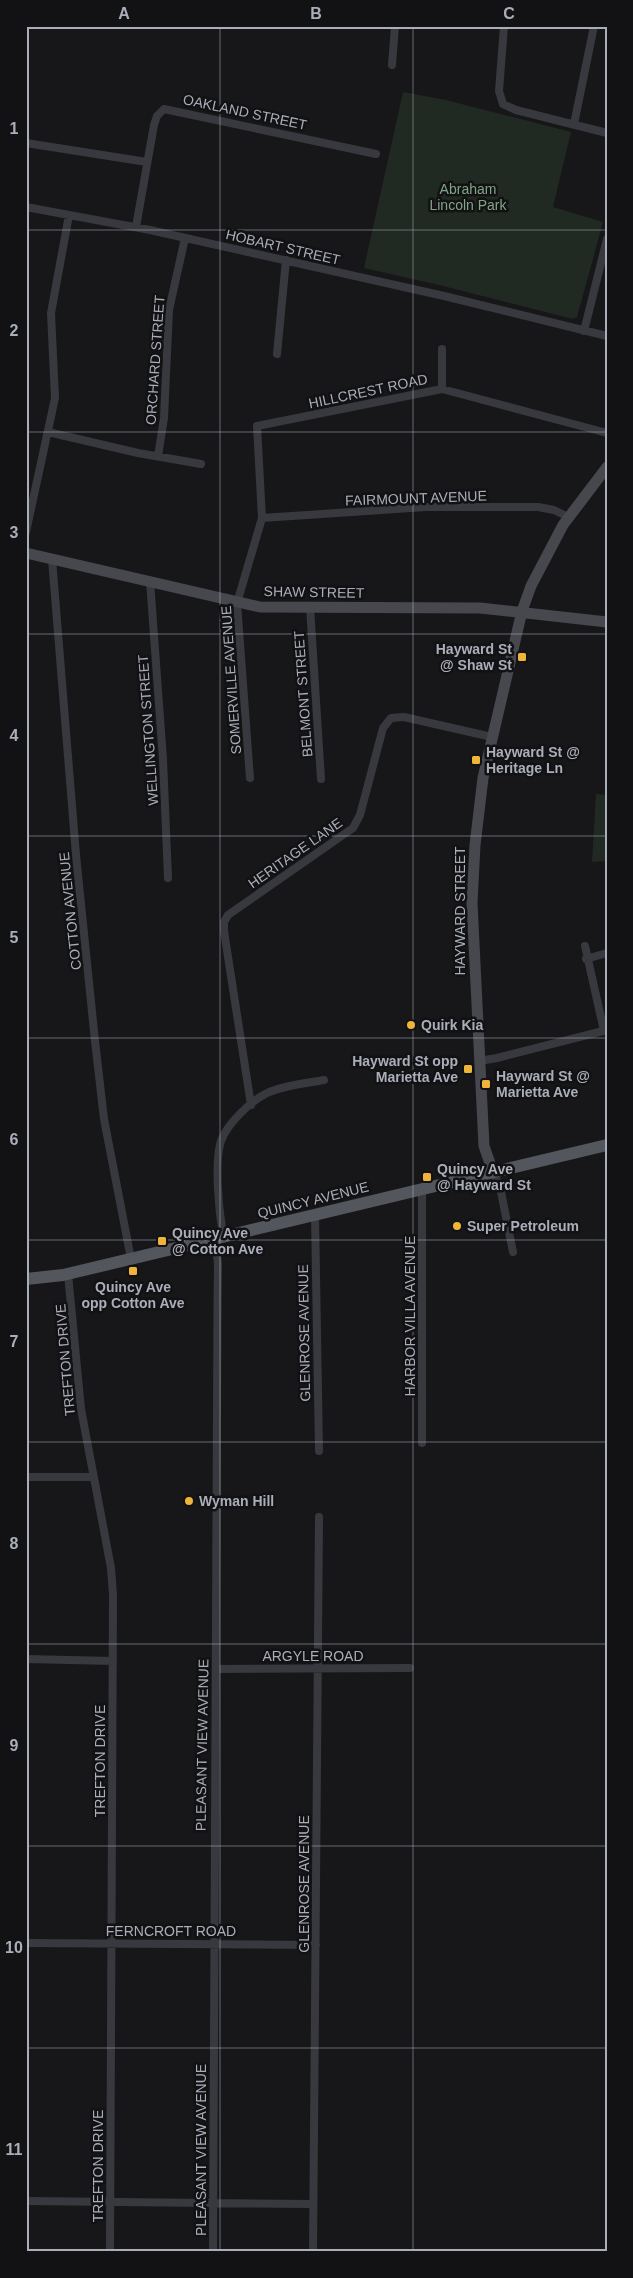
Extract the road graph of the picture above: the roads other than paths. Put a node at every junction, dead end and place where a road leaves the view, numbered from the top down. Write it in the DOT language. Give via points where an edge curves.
graph roads {
  1 [pos="396,26"];
  2 [pos="504,26"];
  3 [pos="594,26"];
  4 [pos="392,65"];
  5 [pos="574,124"];
  6 [pos="607,133"];
  7 [pos="26,143"];
  8 [pos="376,154"];
  9 [pos="147,162"];
  10 [pos="26,207"];
  11 [pos="69,215"];
  12 [pos="136,227"];
  13 [pos="185,238"];
  14 [pos="607,239"];
  15 [pos="286,260"];
  16 [pos="584,331"];
  17 [pos="607,336"];
  18 [pos="442,349"];
  19 [pos="277,354"];
  20 [pos="442,389"];
  21 [pos="48,432"];
  22 [pos="607,433"];
  23 [pos="158,456"];
  24 [pos="201,464"];
  25 [pos="607,467"];
  26 [pos="261,494"];
  27 [pos="568,517"];
  28 [pos="262,518"];
  29 [pos="26,532"];
  30 [pos="26,553"];
  31 [pos="52,559"];
  32 [pos="150,581"];
  33 [pos="237,603"];
  34 [pos="310,607"];
  35 [pos="522,611"];
  36 [pos="607,622"];
  37 [pos="492,737"];
  38 [pos="250,778"];
  39 [pos="322,779"];
  40 [pos="168,878"];
  41 [pos="585,946"];
  42 [pos="607,954"];
  43 [pos="586,959"];
  44 [pos="605,1031"];
  45 [pos="479,1061"];
  46 [pos="324,1080"];
  47 [pos="251,1105"];
  48 [pos="607,1145"];
  49 [pos="493,1172"];
  50 [pos="422,1189"];
  51 [pos="315,1215"];
  52 [pos="219,1238"];
  53 [pos="513,1252"];
  54 [pos="131,1259"];
  55 [pos="68,1274"];
  56 [pos="26,1279"];
  57 [pos="422,1443"];
  58 [pos="319,1451"];
  59 [pos="26,1477"];
  60 [pos="93,1477"];
  61 [pos="319,1517"];
  62 [pos="26,1659"];
  63 [pos="113,1661"];
  64 [pos="318,1668"];
  65 [pos="410,1668"];
  66 [pos="216,1669"];
  67 [pos="26,1942"];
  68 [pos="111,1943"];
  69 [pos="214,1944"];
  70 [pos="316,1945"];
  71 [pos="26,2201"];
  72 [pos="213,2202"];
  73 [pos="110,2203"];
  74 [pos="313,2204"];
  75 [pos="110,2252"];
  76 [pos="213,2252"];
  77 [pos="313,2252"];
  1 -- 4 [label="street"];
  2 -- 5 [label="street" via="501,101 516,110"];
  3 -- 5 [label="street"];
  5 -- 6 [label="street"];
  7 -- 9 [label="street"];
  8 -- 9 [label="street, OAKLAND STREET" via="168,108 162,110 156,119"];
  9 -- 12 [label="street"];
  10 -- 11 [label="street, HOBART STREET"];
  11 -- 12 [label="street, HOBART STREET"];
  11 -- 21 [label="street" via="52,306 56,391"];
  12 -- 13 [label="street, HOBART STREET"];
  13 -- 15 [label="street, HOBART STREET"];
  13 -- 23 [label="street, ORCHARD STREET" via="169,310 164,418"];
  14 -- 16 [label="street"];
  15 -- 16 [label="street, HOBART STREET"];
  15 -- 19 [label="street"];
  16 -- 17 [label="street, HOBART STREET"];
  18 -- 20 [label="street"];
  20 -- 22 [label="street, HILLCREST ROAD"];
  20 -- 26 [label="street, HILLCREST ROAD" via="257,426"];
  21 -- 23 [label="street"];
  21 -- 29 [label="street"];
  23 -- 24 [label="street"];
  25 -- 27 [label="main road, HAYWARD STREET"];
  26 -- 28 [label="street, SOMERVILLE AVENUE"];
  27 -- 28 [label="street, FAIRMOUNT AVENUE" via="538,507 426,507"];
  27 -- 35 [label="main road, HAYWARD STREET" via="534,577"];
  28 -- 33 [label="street, SOMERVILLE AVENUE"];
  30 -- 31 [label="main road, SHAW STREET"];
  31 -- 32 [label="main road, SHAW STREET"];
  31 -- 54 [label="street, COTTON AVENUE" via="95,1041 104,1119"];
  32 -- 33 [label="main road, SHAW STREET"];
  32 -- 40 [label="street, WELLINGTON STREET"];
  33 -- 34 [label="main road, SHAW STREET" via="260,607"];
  33 -- 38 [label="street, SOMERVILLE AVENUE"];
  34 -- 35 [label="main road, SHAW STREET"];
  34 -- 39 [label="street, BELMONT STREET"];
  35 -- 36 [label="main road, SHAW STREET"];
  35 -- 37 [label="main road, HAYWARD STREET"];
  37 -- 45 [label="main road, HAYWARD STREET" via="478,812 472,880"];
  37 -- 47 [label="street, HERITAGE LANE" via="404,717 391,718 383,728 360,815 353,828 228,915 224,931"];
  41 -- 43 [label="street"];
  42 -- 43 [label="street"];
  43 -- 44 [label="street"];
  44 -- 45 [label="street"];
  45 -- 49 [label="main road, HAYWARD STREET" via="484,1146"];
  46 -- 47 [label="street, PLEASANT VIEW AVENUE" via="267,1093"];
  47 -- 52 [label="street, PLEASANT VIEW AVENUE" via="230,1126 220,1147"];
  48 -- 49 [label="main road, QUINCY AVENUE"];
  49 -- 50 [label="main road, QUINCY AVENUE"];
  49 -- 53 [label="street" via="500,1187"];
  50 -- 51 [label="main road, QUINCY AVENUE"];
  50 -- 57 [label="street, HARBOR VILLA AVENUE"];
  51 -- 52 [label="main road, QUINCY AVENUE"];
  51 -- 58 [label="street, GLENROSE AVENUE"];
  52 -- 54 [label="main road, QUINCY AVENUE"];
  52 -- 66 [label="street, PLEASANT VIEW AVENUE" via="214,1558"];
  54 -- 55 [label="main road, QUINCY AVENUE"];
  55 -- 56 [label="main road, QUINCY AVENUE"];
  55 -- 60 [label="street, TREFTON DRIVE" via="80,1403"];
  59 -- 60 [label="street"];
  60 -- 63 [label="street, TREFTON DRIVE" via="112,1577"];
  61 -- 64 [label="street, GLENROSE AVENUE"];
  62 -- 63 [label="street"];
  63 -- 68 [label="street, TREFTON DRIVE"];
  64 -- 65 [label="street, ARGYLE ROAD"];
  64 -- 66 [label="street, ARGYLE ROAD"];
  64 -- 70 [label="street, GLENROSE AVENUE"];
  66 -- 69 [label="street, PLEASANT VIEW AVENUE"];
  67 -- 68 [label="street, FERNCROFT ROAD"];
  68 -- 69 [label="street, FERNCROFT ROAD"];
  68 -- 73 [label="street, TREFTON DRIVE"];
  69 -- 70 [label="street, FERNCROFT ROAD"];
  69 -- 72 [label="street, PLEASANT VIEW AVENUE"];
  70 -- 74 [label="street, GLENROSE AVENUE"];
  71 -- 73 [label="street"];
  72 -- 73 [label="street"];
  72 -- 74 [label="street"];
  72 -- 76 [label="street, PLEASANT VIEW AVENUE"];
  73 -- 75 [label="street, TREFTON DRIVE"];
  74 -- 77 [label="street, GLENROSE AVENUE"];
}
